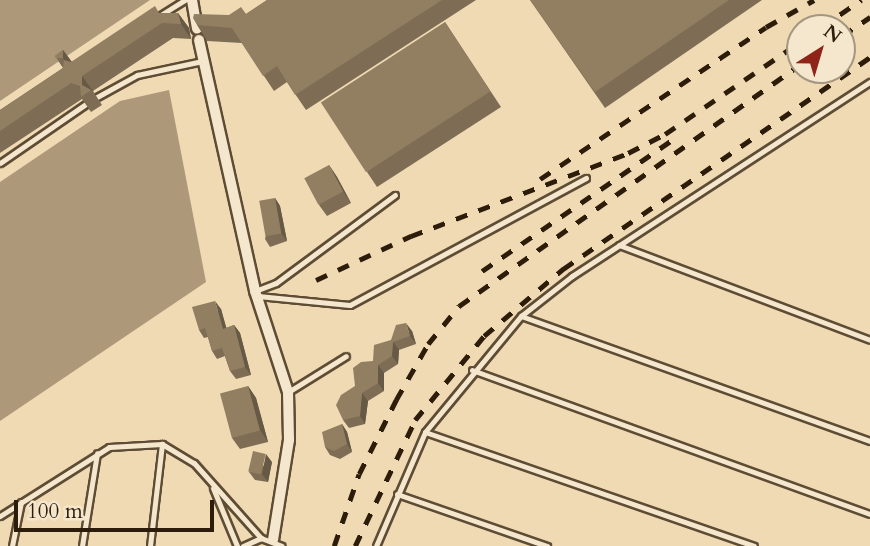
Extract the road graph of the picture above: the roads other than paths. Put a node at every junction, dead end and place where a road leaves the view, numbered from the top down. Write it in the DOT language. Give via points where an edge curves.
graph roads {
  1 [pos="185,0"];
  2 [pos="192,0"];
  3 [pos="154,20"];
  4 [pos="203,61"];
  5 [pos="870,82"];
  6 [pos="96,97"];
  7 [pos="86,104"];
  8 [pos="0,163"];
  9 [pos="586,177"];
  10 [pos="395,195"];
  11 [pos="618,246"];
  12 [pos="256,293"];
  13 [pos="520,316"];
  14 [pos="870,341"];
  15 [pos="346,356"];
  16 [pos="472,370"];
  17 [pos="288,392"];
  18 [pos="425,432"];
  19 [pos="870,441"];
  20 [pos="162,444"];
  21 [pos="97,453"];
  22 [pos="212,485"];
  23 [pos="397,494"];
  24 [pos="21,502"];
  25 [pos="870,514"];
  26 [pos="0,516"];
  27 [pos="261,538"];
  28 [pos="277,543"];
  29 [pos="12,546"];
  30 [pos="82,546"];
  31 [pos="150,546"];
  32 [pos="237,546"];
  33 [pos="243,546"];
  34 [pos="376,546"];
  35 [pos="547,546"];
  36 [pos="754,546"];
  1 -- 3 [label="lane"];
  2 -- 4 [label="street"];
  4 -- 6 [label="lane" via="137,75"];
  4 -- 12 [label="street"];
  5 -- 11 [label="lane"];
  7 -- 8 [label="lane"];
  9 -- 12 [label="lane" via="350,305"];
  10 -- 12 [label="lane"];
  11 -- 13 [label="lane"];
  11 -- 14 [label="lane"];
  12 -- 17 [label="street"];
  13 -- 16 [label="lane"];
  13 -- 19 [label="lane"];
  15 -- 17 [label="lane"];
  16 -- 18 [label="lane"];
  16 -- 25 [label="lane"];
  17 -- 28 [label="street" via="289,440"];
  18 -- 23 [label="lane"];
  18 -- 36 [label="lane"];
  20 -- 21 [label="lane" via="127,443"];
  20 -- 22 [label="lane" via="194,463"];
  20 -- 31 [label="lane"];
  21 -- 24 [label="lane"];
  21 -- 30 [label="lane"];
  22 -- 27 [label="lane"];
  22 -- 32 [label="lane"];
  23 -- 34 [label="lane"];
  23 -- 35 [label="lane"];
  24 -- 26 [label="lane"];
  24 -- 29 [label="lane"];
  27 -- 28 [label="lane"];
  27 -- 33 [label="lane"];
}
